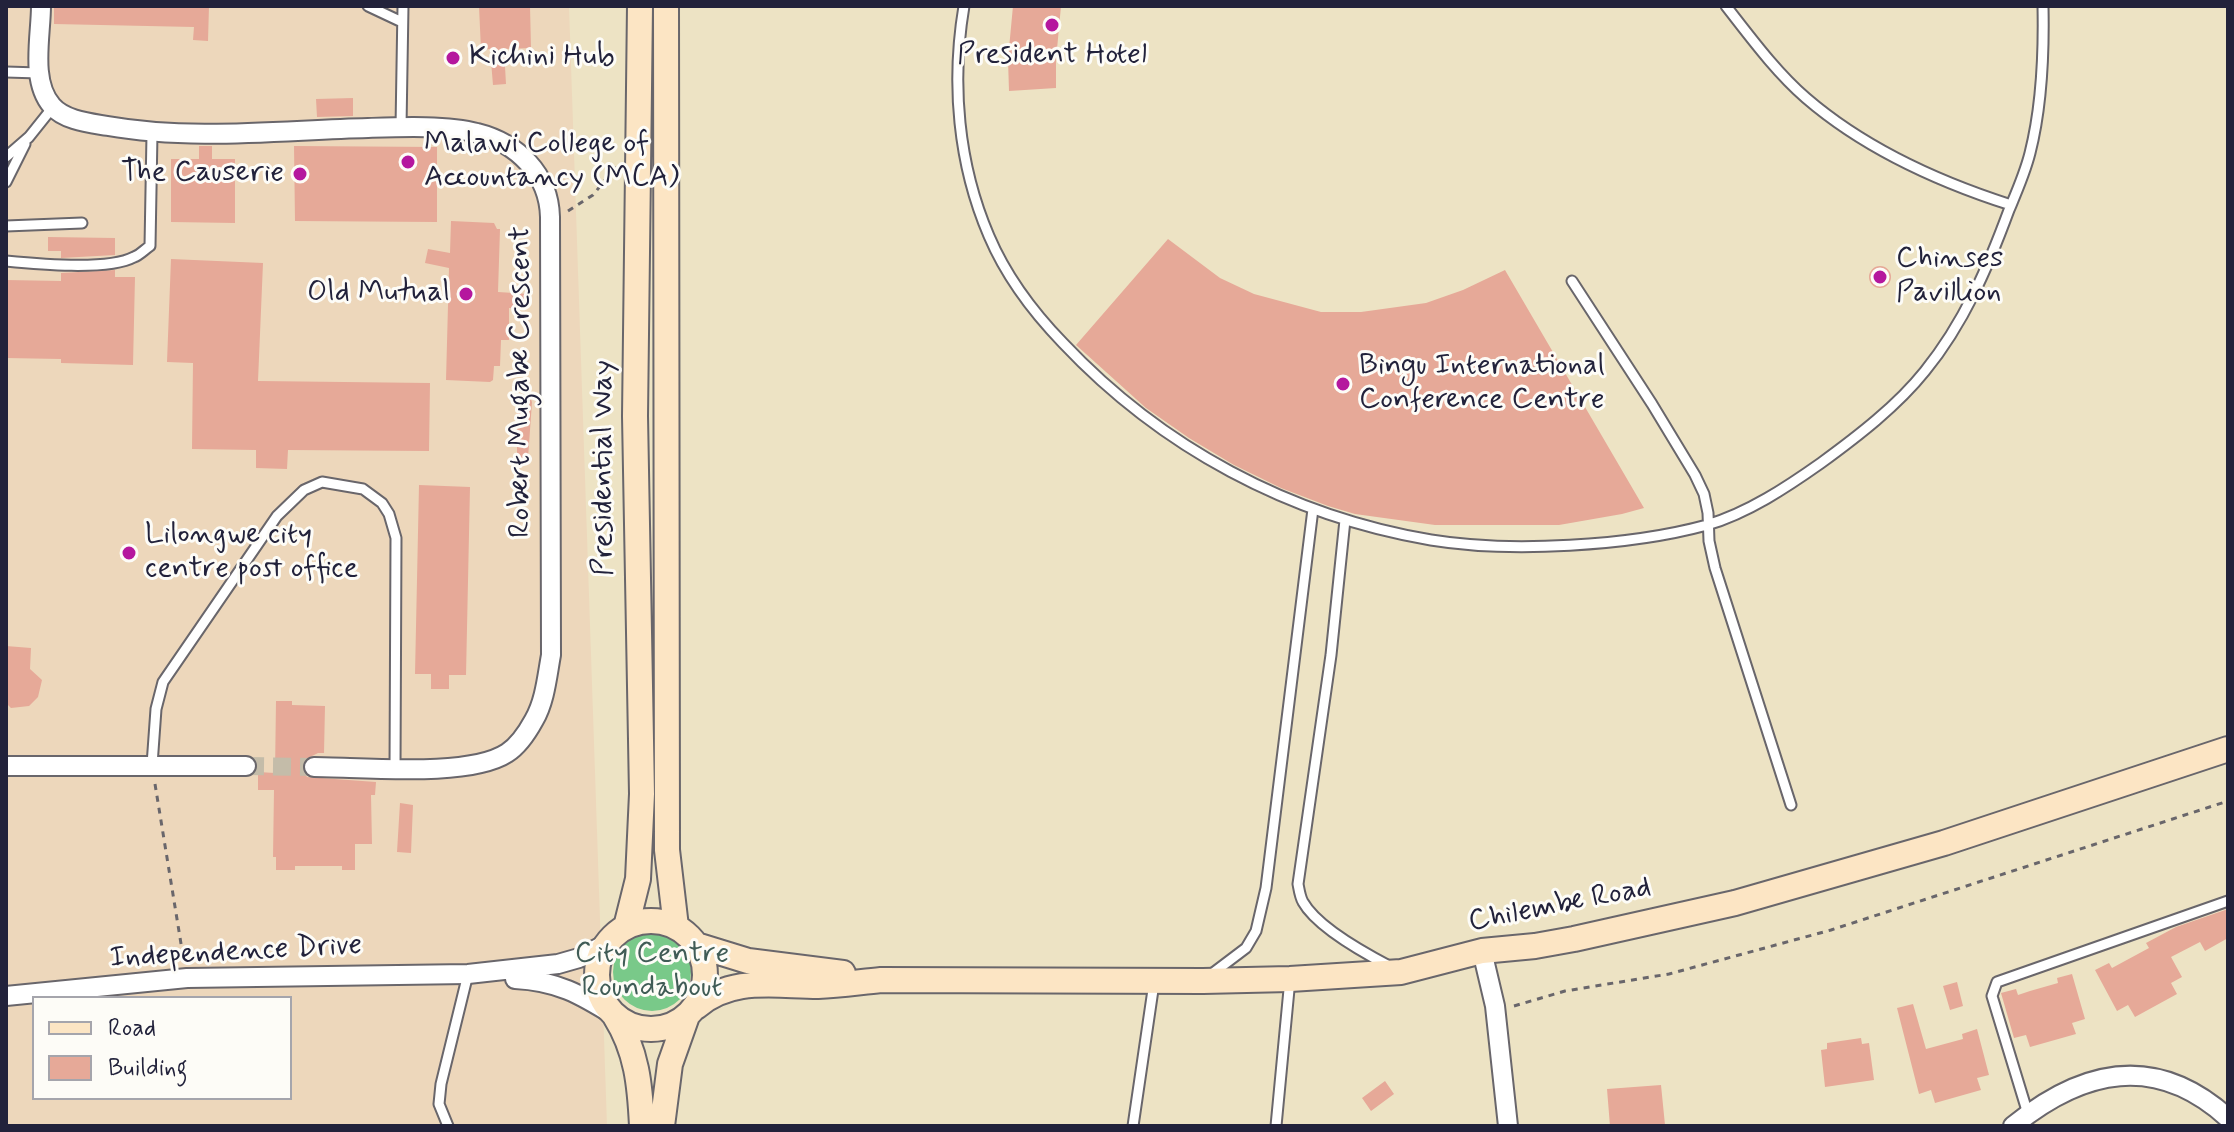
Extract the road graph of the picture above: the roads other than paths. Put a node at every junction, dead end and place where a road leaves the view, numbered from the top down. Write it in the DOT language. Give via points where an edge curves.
graph roads {
  1 [pos="41,6"];
  2 [pos="368,6"];
  3 [pos="403,6"];
  4 [pos="627,6"];
  5 [pos="640,6"];
  6 [pos="666,6"];
  7 [pos="964,6"];
  8 [pos="1726,6"];
  9 [pos="2043,6"];
  10 [pos="402,22"];
  11 [pos="6,72"];
  12 [pos="39,73"];
  13 [pos="53,107"];
  14 [pos="639,126"];
  15 [pos="401,127"];
  16 [pos="152,134"];
  17 [pos="29,137"];
  18 [pos="6,157"];
  19 [pos="6,182"];
  20 [pos="2011,205"];
  21 [pos="82,223"];
  22 [pos="6,226"];
  23 [pos="6,261"];
  24 [pos="1572,281"];
  25 [pos="1313,509"];
  26 [pos="1345,520"];
  27 [pos="1708,524"];
  28 [pos="2228,749"];
  29 [pos="152,765"];
  30 [pos="6,766"];
  31 [pos="246,766"];
  32 [pos="314,767"];
  33 [pos="395,768"];
  34 [pos="1791,805"];
  35 [pos="2228,901"];
  36 [pos="626,927"];
  37 [pos="676,927"];
  38 [pos="606,944"];
  39 [pos="696,945"];
  40 [pos="1482,951"];
  41 [pos="1401,972"];
  42 [pos="468,974"];
  43 [pos="1290,979"];
  44 [pos="881,980"];
  45 [pos="1155,980"];
  46 [pos="1203,981"];
  47 [pos="6,996"];
  48 [pos="691,1012"];
  49 [pos="615,1016"];
  50 [pos="2224,1109"];
  51 [pos="2020,1120"];
  52 [pos="448,1126"];
  53 [pos="642,1126"];
  54 [pos="662,1126"];
  55 [pos="1133,1126"];
  56 [pos="1276,1126"];
  57 [pos="1508,1126"];
  1 -- 12 [label="street"];
  2 -- 10 [label="lane"];
  3 -- 10 [label="lane"];
  4 -- 14 [label="main road"];
  5 -- 14 [label="main road, Presidential Way"];
  6 -- 37 [label="main road, Presidential Way" via="667,850"];
  7 -- 25 [label="lane" via="958,65 961,138 989,236 1015,284 1086,368 1134,410 1191,450"];
  8 -- 20 [label="lane" via="1781,73 1836,121 1927,173"];
  9 -- 20 [label="lane" via="2031,150"];
  10 -- 15 [label="lane"];
  11 -- 12 [label="lane"];
  12 -- 13 [label="street"];
  13 -- 16 [label="street, Robert Mugabe Crescent" via="87,122"];
  13 -- 17 [label="lane"];
  14 -- 36 [label="main road, Presidential Way" via="635,416 642,794 638,879"];
  15 -- 16 [label="street, Robert Mugabe Crescent"];
  15 -- 33 [label="street, Robert Mugabe Crescent" via="474,132 515,149 544,184 550,205 551,655 536,718 508,753 466,767"];
  16 -- 23 [label="lane" via="150,246 134,258 115,262"];
  17 -- 18 [label="lane"];
  17 -- 19 [label="lane"];
  20 -- 27 [label="lane" via="1969,304 1904,395 1801,477"];
  21 -- 22 [label="lane"];
  24 -- 27 [label="lane" via="1695,475"];
  25 -- 26 [label="lane"];
  25 -- 46 [label="lane" via="1266,888 1256,931 1246,948"];
  26 -- 27 [label="lane" via="1428,540 1498,546 1608,541"];
  26 -- 41 [label="lane" via="1298,884 1303,902 1317,918 1357,949"];
  27 -- 34 [label="lane" via="1726,606"];
  28 -- 40 [label="main road, Chilembe Road" via="1944,843 1735,903 1574,939"];
  29 -- 30 [label="street"];
  29 -- 31 [label="street"];
  29 -- 33 [label="lane" via="163,682 277,516 304,490 322,482 363,489 382,503 396,538"];
  32 -- 33 [label="street, Robert Mugabe Crescent"];
  35 -- 51 [label="lane" via="1997,982 1991,991"];
  36 -- 37 [label="main road" via="651,921"];
  36 -- 38 [label="main road"];
  37 -- 39 [label="main road"];
  38 -- 42 [label="street, Independence Drive" via="558,964"];
  38 -- 49 [label="main road" via="597,982"];
  39 -- 44 [label="main road" via="748,961"];
  39 -- 48 [label="main road" via="705,982"];
  40 -- 41 [label="main road, Chilembe Road"];
  40 -- 57 [label="street" via="1495,1006"];
  41 -- 43 [label="main road, Chilembe Road"];
  42 -- 47 [label="street, Independence Drive" via="187,978"];
  42 -- 49 [label="street, Independence Drive" via="558,985"];
  42 -- 52 [label="lane" via="441,1084 439,1104"];
  43 -- 46 [label="main road, Chilembe Road"];
  43 -- 56 [label="lane"];
  44 -- 45 [label="main road, Chilembe Road"];
  44 -- 48 [label="main road" via="733,987 710,995"];
  45 -- 46 [label="main road, Chilembe Road"];
  45 -- 55 [label="lane"];
  48 -- 49 [label="main road" via="676,1024 651,1030"];
  48 -- 54 [label="main road" via="670,1064"];
  49 -- 53 [label="main road" via="635,1057"];
  50 -- 51 [label="street" via="2167,1081 2125,1076 2083,1082"];
}
